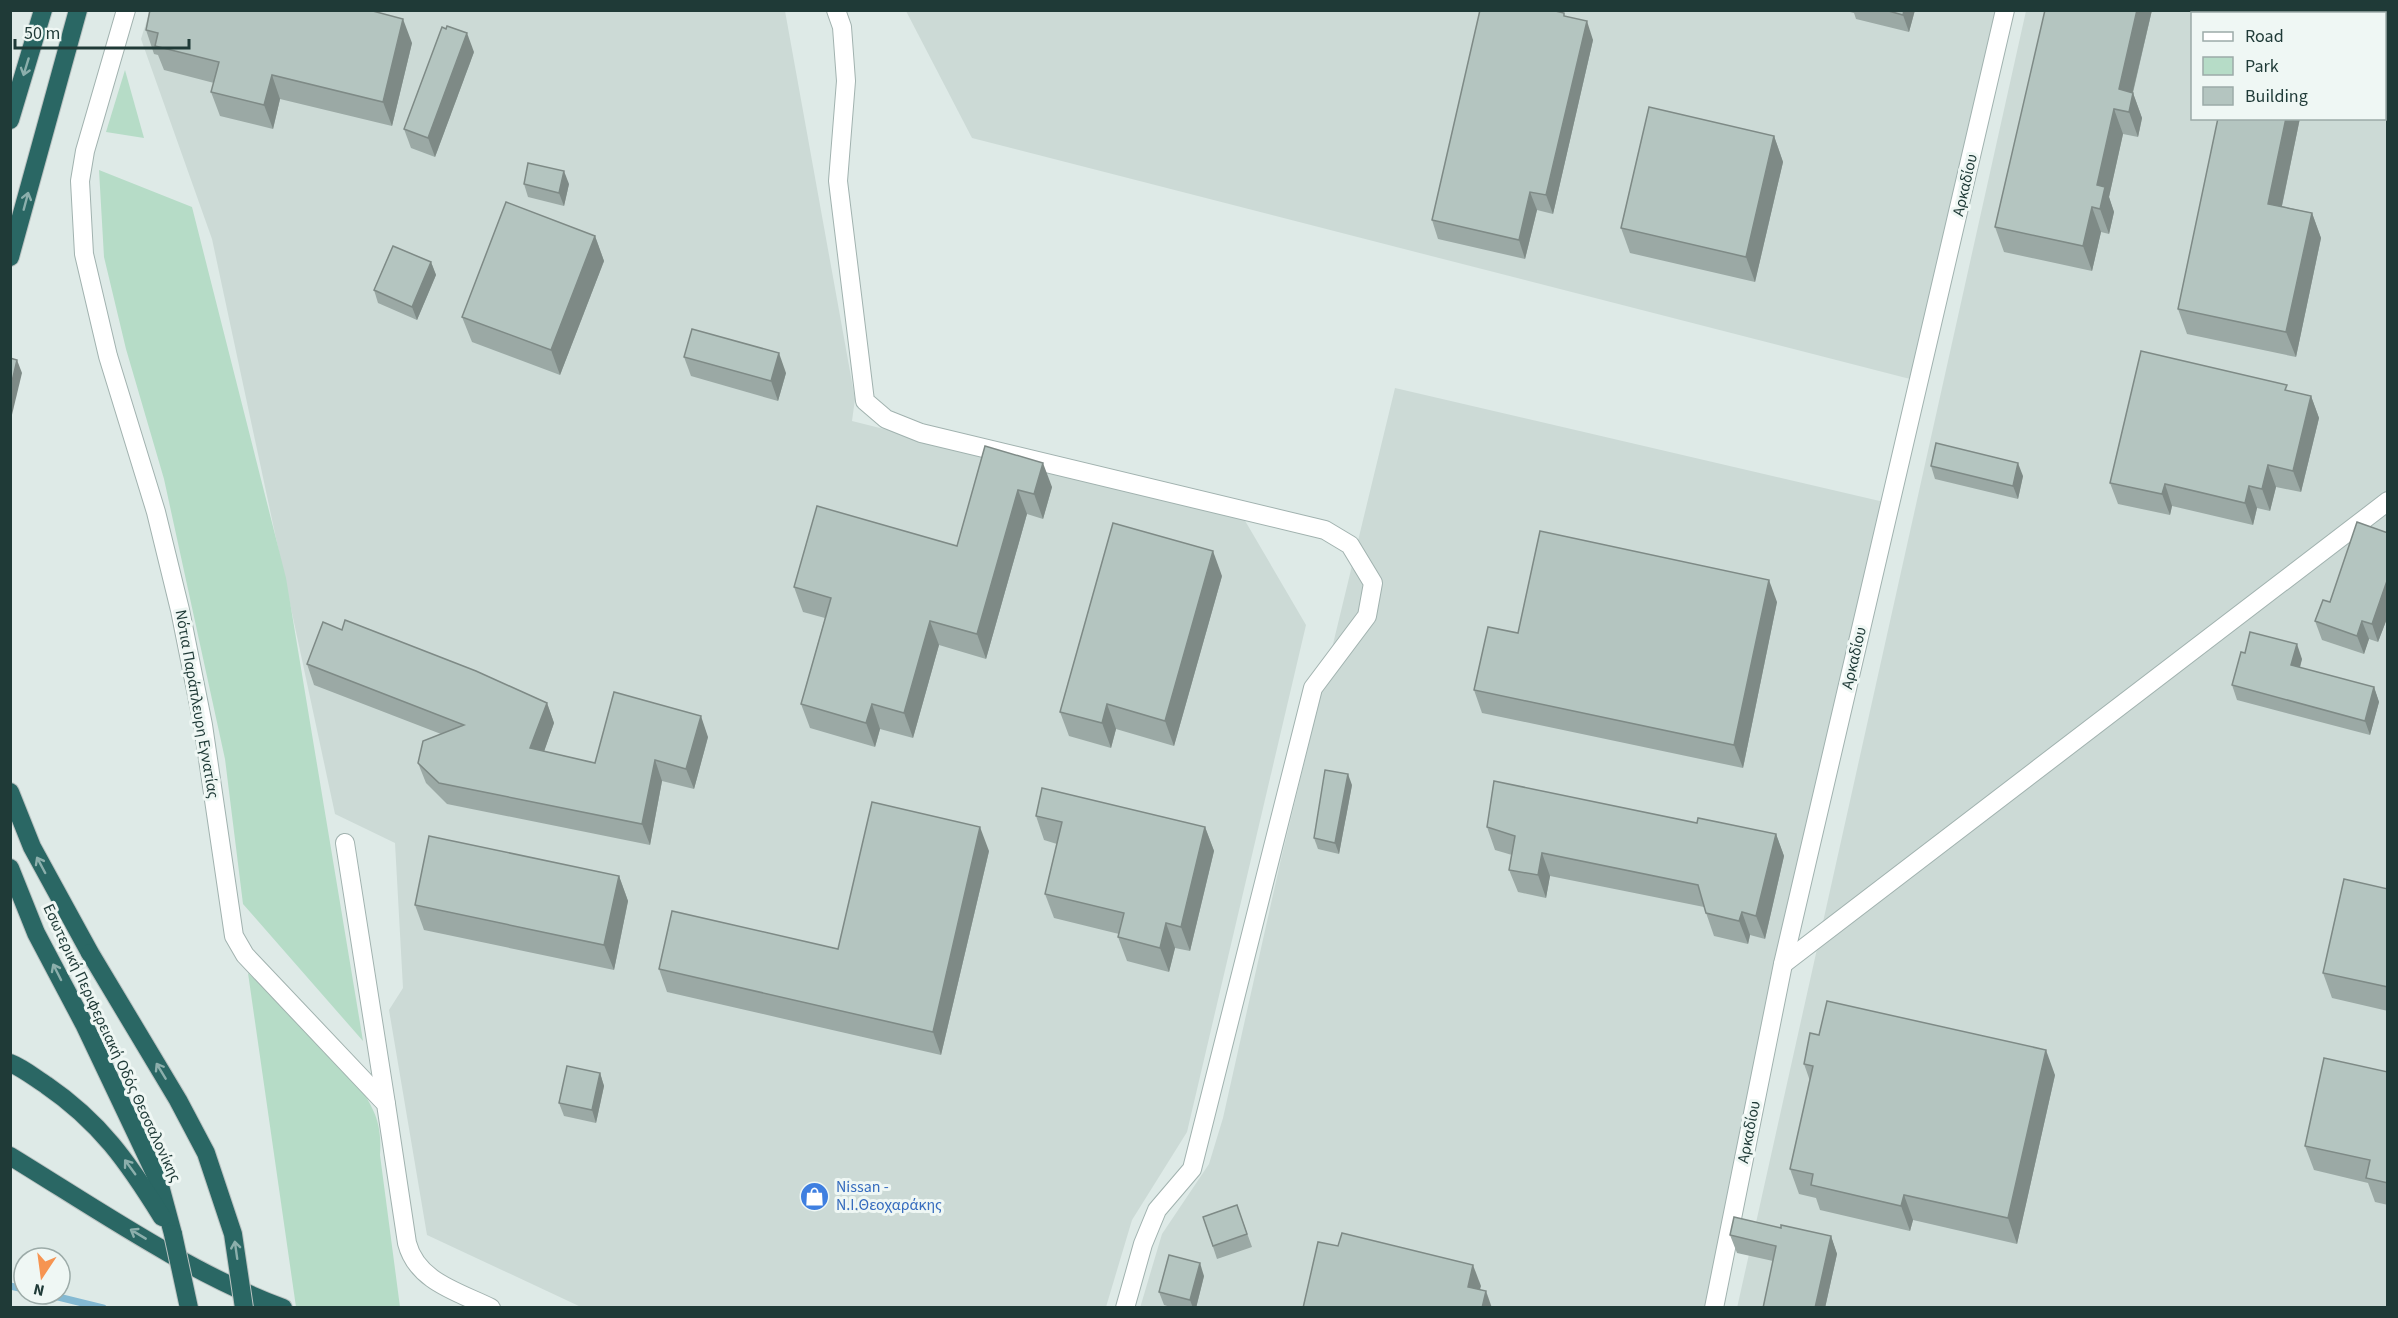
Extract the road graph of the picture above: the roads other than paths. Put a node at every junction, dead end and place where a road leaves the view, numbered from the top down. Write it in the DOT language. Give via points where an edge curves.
graph roads {
  1 [pos="78,10"];
  2 [pos="126,10"];
  3 [pos="836,10"];
  4 [pos="2006,10"];
  5 [pos="39,12"];
  6 [pos="10,120"];
  7 [pos="10,257"];
  8 [pos="2388,501"];
  9 [pos="10,792"];
  10 [pos="345,843"];
  11 [pos="10,868"];
  12 [pos="1783,964"];
  13 [pos="10,1063"];
  14 [pos="386,1104"];
  15 [pos="10,1156"];
  16 [pos="173,1234"];
  17 [pos="189,1308"];
  18 [pos="244,1308"];
  19 [pos="284,1308"];
  20 [pos="491,1308"];
  21 [pos="1125,1308"];
  22 [pos="1714,1308"];
  7 -- 1 [label="highway, one-way"];
  2 -- 14 [label="street, Νότια Παράπλευρη Εγνατίας" via="85,151 80,181 84,254 108,356 156,512 180,610 203,725 234,936 244,955"];
  3 -- 21 [label="street" via="842,27 846,81 838,180 865,401 886,419 921,433 1325,530 1350,545 1373,584 1367,616 1313,688 1192,1169 1157,1210"];
  4 -- 12 [label="street, Αρκαδίου"];
  5 -- 6 [label="highway, one-way"];
  8 -- 12 [label="street"];
  18 -- 9 [label="highway, one-way, bridge" via="233,1234 206,1152 32,847"];
  10 -- 14 [label="street"];
  16 -- 11 [label="highway, Εσωτερική Περιφερειακή Οδός Θεσσαλονίκης, one-way" via="159,1182 36,933"];
  12 -- 22 [label="street, Αρκαδίου"];
  16 -- 13 [label="highway, one-way" via="134,1170 110,1140 74,1104"];
  14 -- 20 [label="street" via="407,1243 414,1261 435,1281"];
  19 -- 15 [label="highway, one-way" via="211,1275"];
  16 -- 17 [label="highway, Εσωτερική Περιφερειακή Οδός Θεσσαλονίκης, bridge"];
}
